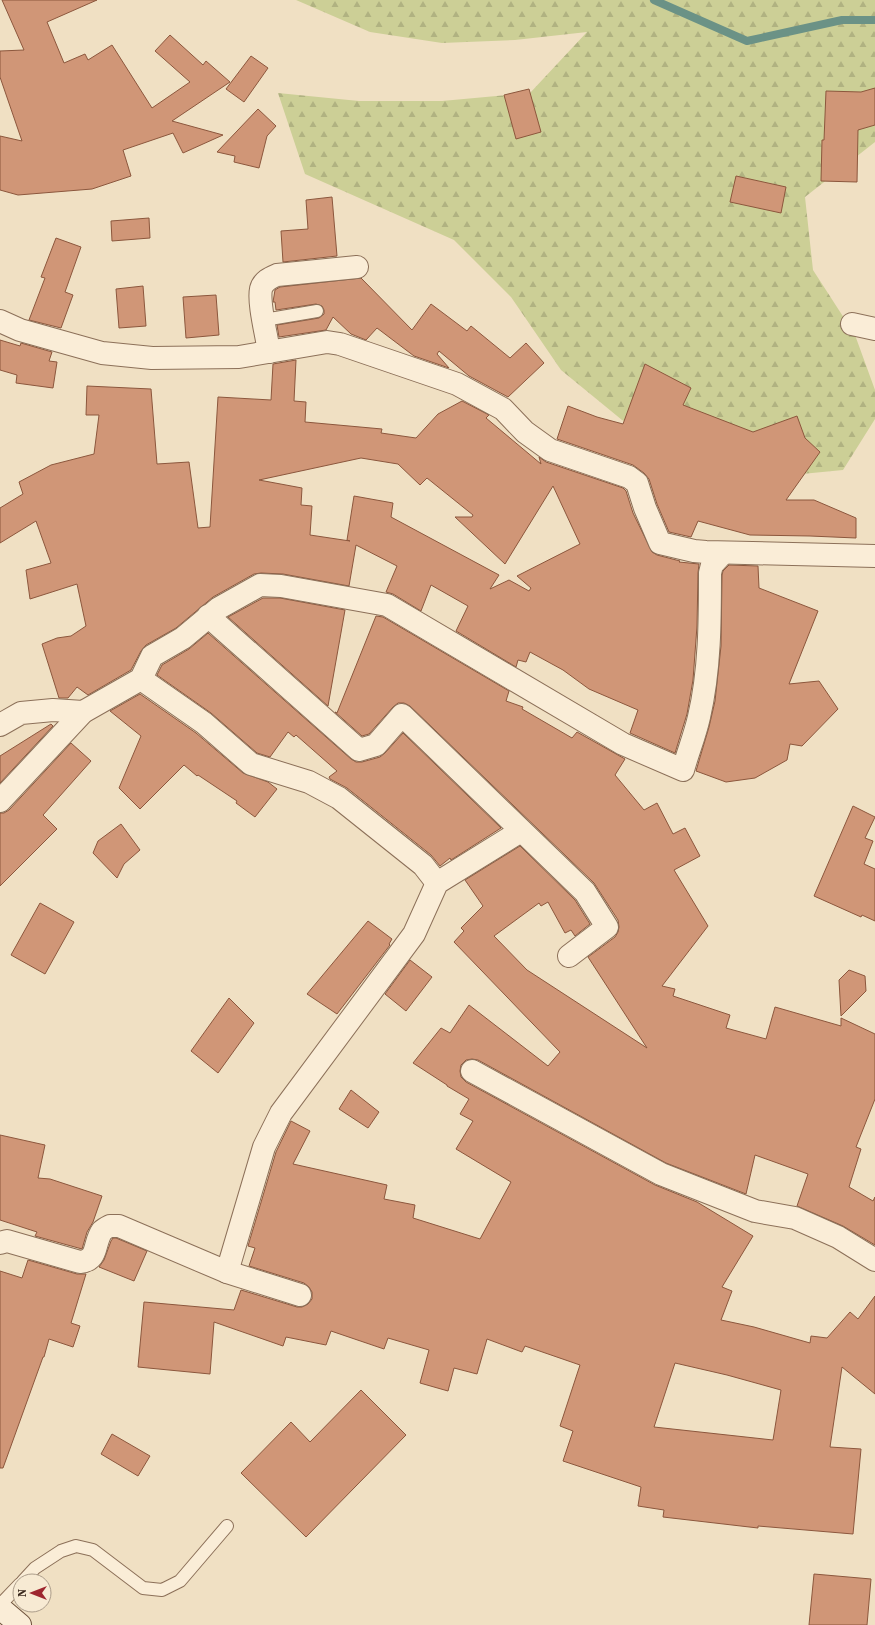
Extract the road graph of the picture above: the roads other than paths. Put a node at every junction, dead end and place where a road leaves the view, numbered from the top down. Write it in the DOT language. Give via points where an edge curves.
graph roads {
  1 [pos="357,267"];
  2 [pos="317,311"];
  3 [pos="264,320"];
  4 [pos="0,321"];
  5 [pos="852,324"];
  6 [pos="875,329"];
  7 [pos="269,352"];
  8 [pos="723,553"];
  9 [pos="875,556"];
  10 [pos="208,616"];
  11 [pos="141,679"];
  12 [pos="83,712"];
  13 [pos="0,725"];
  14 [pos="0,801"];
  15 [pos="521,831"];
  16 [pos="437,883"];
  17 [pos="569,956"];
  18 [pos="472,1071"];
  19 [pos="0,1243"];
  20 [pos="875,1260"];
  21 [pos="227,1272"];
  22 [pos="300,1295"];
  23 [pos="227,1526"];
  24 [pos="30,1573"];
  25 [pos="12,1592"];
  26 [pos="0,1605"];
  27 [pos="0,1608"];
  28 [pos="20,1625"];
  1 -- 3 [label="street" via="277,275 266,280 261,289"];
  2 -- 3 [label="lane"];
  3 -- 7 [label="street"];
  4 -- 7 [label="street" via="20,330 102,353 192,359 239,357"];
  5 -- 6 [label="street"];
  7 -- 8 [label="street" via="327,342 340,344 458,384 503,410 525,432 550,450 612,470 637,483 660,543 694,551"];
  8 -- 9 [label="street"];
  8 -- 10 [label="street" via="712,565 710,572 707,668 699,717 683,770 611,737 387,605 282,586 260,585"];
  10 -- 11 [label="street" via="183,638 152,656"];
  10 -- 15 [label="street" via="359,750 376,745 402,715"];
  11 -- 12 [label="street"];
  11 -- 16 [label="street" via="204,723 251,764 310,782 339,798 423,866"];
  12 -- 13 [label="street" via="53,710 21,713"];
  12 -- 14 [label="street"];
  15 -- 16 [label="street"];
  15 -- 17 [label="street" via="585,892 607,927"];
  16 -- 21 [label="street" via="414,934 271,1130"];
  18 -- 20 [label="street" via="660,1174 755,1211 795,1218 838,1237"];
  19 -- 21 [label="street" via="7,1242 80,1262 88,1261 102,1231 110,1226 119,1226"];
  21 -- 22 [label="street"];
  23 -- 24 [label="lane" via="180,1581 162,1590 143,1588 94,1550 76,1546 61,1551"];
  25 -- 26 [label="lane"];
  27 -- 28 [label="street"];
}
